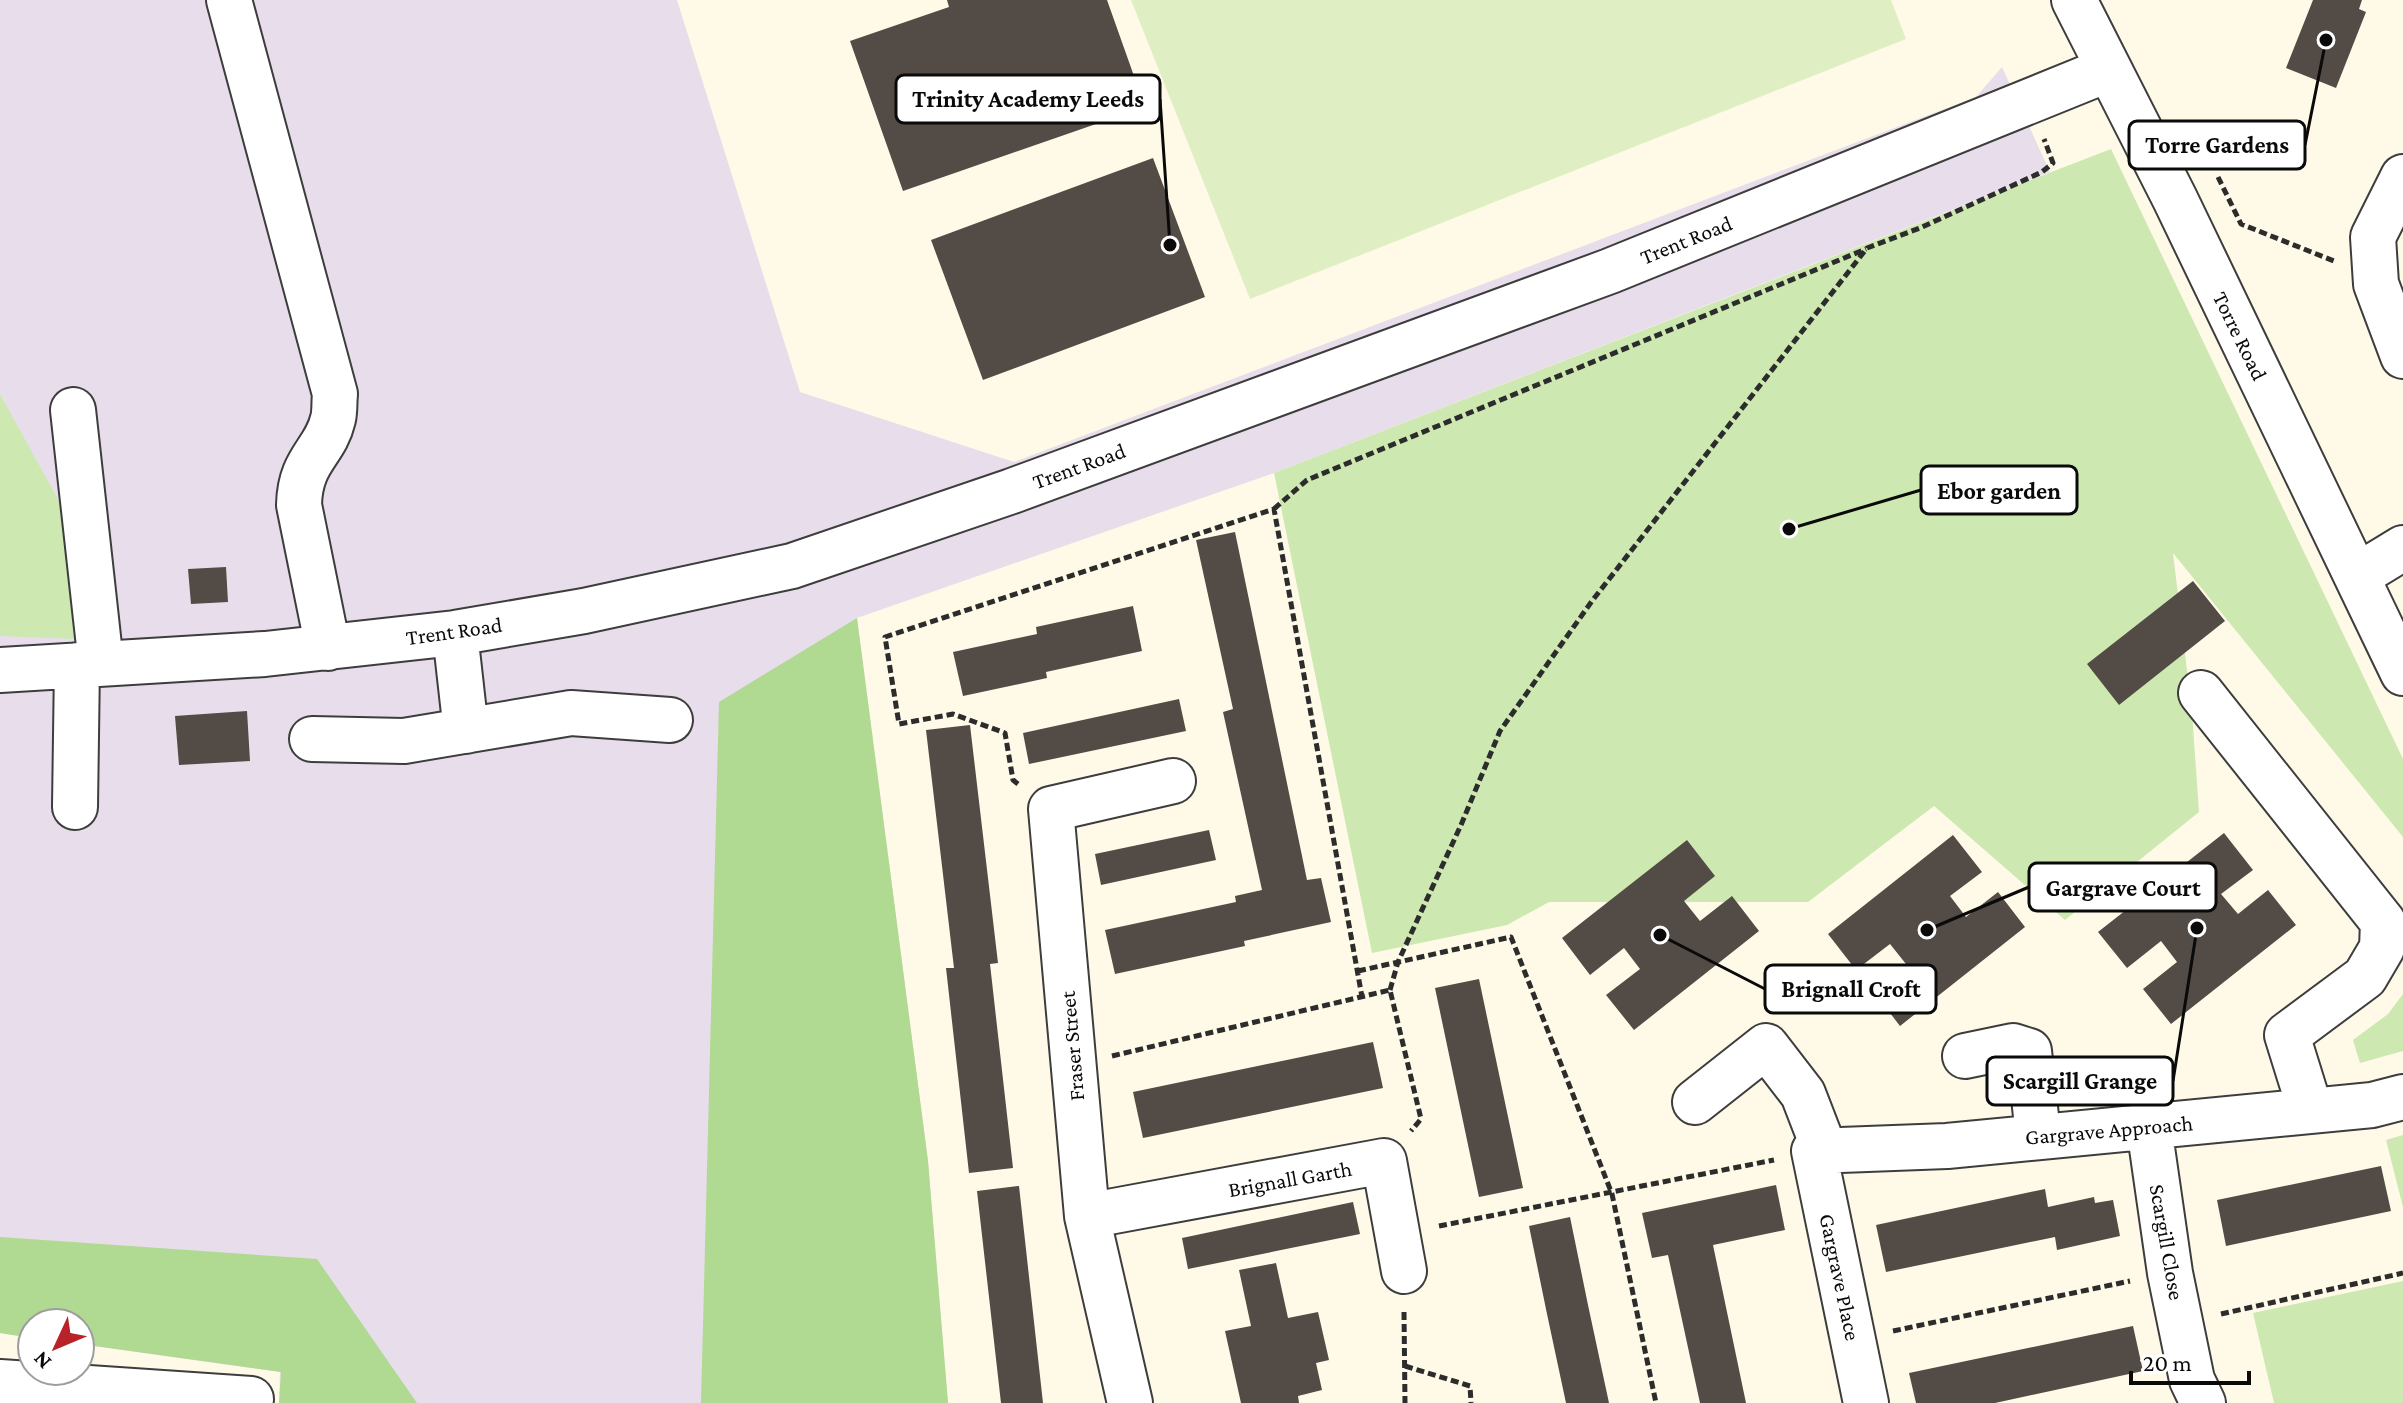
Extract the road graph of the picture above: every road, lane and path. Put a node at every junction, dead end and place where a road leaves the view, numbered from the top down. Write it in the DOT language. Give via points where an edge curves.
graph roads {
  1 [pos="229,0"];
  2 [pos="2074,0"];
  3 [pos="2109,69"];
  4 [pos="2030,100"];
  5 [pos="2218,177"];
  6 [pos="2403,177"];
  7 [pos="1867,248"];
  8 [pos="2340,263"];
  9 [pos="2403,356"];
  10 [pos="73,410"];
  11 [pos="1274,509"];
  12 [pos="2403,548"];
  13 [pos="2357,576"];
  14 [pos="455,633"];
  15 [pos="328,648"];
  16 [pos="89,665"];
  17 [pos="0,670"];
  18 [pos="2403,673"];
  19 [pos="2201,693"];
  20 [pos="670,720"];
  21 [pos="466,731"];
  22 [pos="312,739"];
  23 [pos="1173,781"];
  24 [pos="75,807"];
  25 [pos="1051,809"];
  26 [pos="1398,962"];
  27 [pos="1358,971"];
  28 [pos="1390,990"];
  29 [pos="1362,997"];
  30 [pos="1965,1056"];
  31 [pos="1074,1065"];
  32 [pos="2403,1097"];
  33 [pos="1695,1102"];
  34 [pos="2310,1109"];
  35 [pos="2149,1127"];
  36 [pos="2038,1135"];
  37 [pos="1820,1151"];
  38 [pos="1384,1161"];
  39 [pos="1612,1194"];
  40 [pos="1087,1216"];
  41 [pos="1401,1252"];
  42 [pos="2170,1273"];
  43 [pos="2403,1273"];
  44 [pos="2182,1323"];
  45 [pos="1853,1339"];
  46 [pos="1405,1366"];
  47 [pos="0,1382"];
  48 [pos="112,1397"];
  49 [pos="251,1399"];
  50 [pos="1130,1403"];
  51 [pos="1405,1403"];
  52 [pos="1471,1403"];
  53 [pos="1656,1403"];
  54 [pos="1866,1403"];
  55 [pos="2203,1403"];
  1 -- 15 [label="street" via="335,394 333,420 307,464 299,505"];
  2 -- 3 [label="street, Torre Road"];
  3 -- 4 [label="street, Trent Road"];
  3 -- 13 [label="street, Torre Road"];
  4 -- 7 [label="path" via="2053,163"];
  4 -- 14 [label="street, Trent Road" via="1610,271 1027,486 807,561 584,611"];
  5 -- 8 [label="path" via="2241,224"];
  6 -- 9 [label="street" via="2373,237 2376,284"];
  7 -- 11 [label="path" via="1307,480"];
  7 -- 26 [label="path" via="1592,601 1500,731"];
  10 -- 16 [label="street"];
  11 -- 25 [label="path" via="885,637 899,724 953,714 1005,733 1013,780"];
  11 -- 27 [label="path"];
  12 -- 13 [label="street"];
  13 -- 18 [label="street, Torre Road"];
  14 -- 15 [label="street, Trent Road"];
  14 -- 21 [label="street"];
  15 -- 16 [label="street, Trent Road"];
  16 -- 17 [label="street, Trent Road"];
  16 -- 24 [label="street"];
  19 -- 34 [label="street" via="2383,922 2382,948 2365,977 2287,1035"];
  20 -- 21 [label="street" via="571,713"];
  21 -- 22 [label="street" via="404,741"];
  23 -- 25 [label="street"];
  25 -- 31 [label="street, Fraser Street"];
  26 -- 27 [label="path"];
  26 -- 28 [label="path"];
  26 -- 39 [label="path" via="1511,937"];
  27 -- 29 [label="path"];
  28 -- 29 [label="path"];
  28 -- 38 [label="path" via="1421,1119"];
  29 -- 31 [label="path"];
  30 -- 36 [label="street" via="2013,1046 2029,1051"];
  31 -- 40 [label="street, Fraser Street"];
  32 -- 34 [label="street, Gargrave Approach"];
  33 -- 37 [label="street, Gargrave Place" via="1766,1046 1803,1094"];
  34 -- 35 [label="street, Gargrave Approach"];
  35 -- 36 [label="street, Gargrave Approach"];
  35 -- 42 [label="street, Scargill Close"];
  36 -- 37 [label="street, Gargrave Approach" via="1947,1146"];
  37 -- 39 [label="path"];
  37 -- 45 [label="street, Gargrave Place"];
  38 -- 40 [label="street, Brignall Garth"];
  38 -- 41 [label="street"];
  39 -- 41 [label="path"];
  39 -- 53 [label="path"];
  40 -- 50 [label="street, Fraser Street"];
  41 -- 46 [label="path"];
  42 -- 44 [label="street, Scargill Close"];
  42 -- 45 [label="path"];
  43 -- 44 [label="path"];
  44 -- 55 [label="street, Scargill Close" via="2192,1380"];
  45 -- 54 [label="street, Gargrave Place"];
  46 -- 51 [label="path"];
  46 -- 52 [label="path" via="1470,1386"];
  47 -- 48 [label="street"];
  48 -- 49 [label="street"];
}
